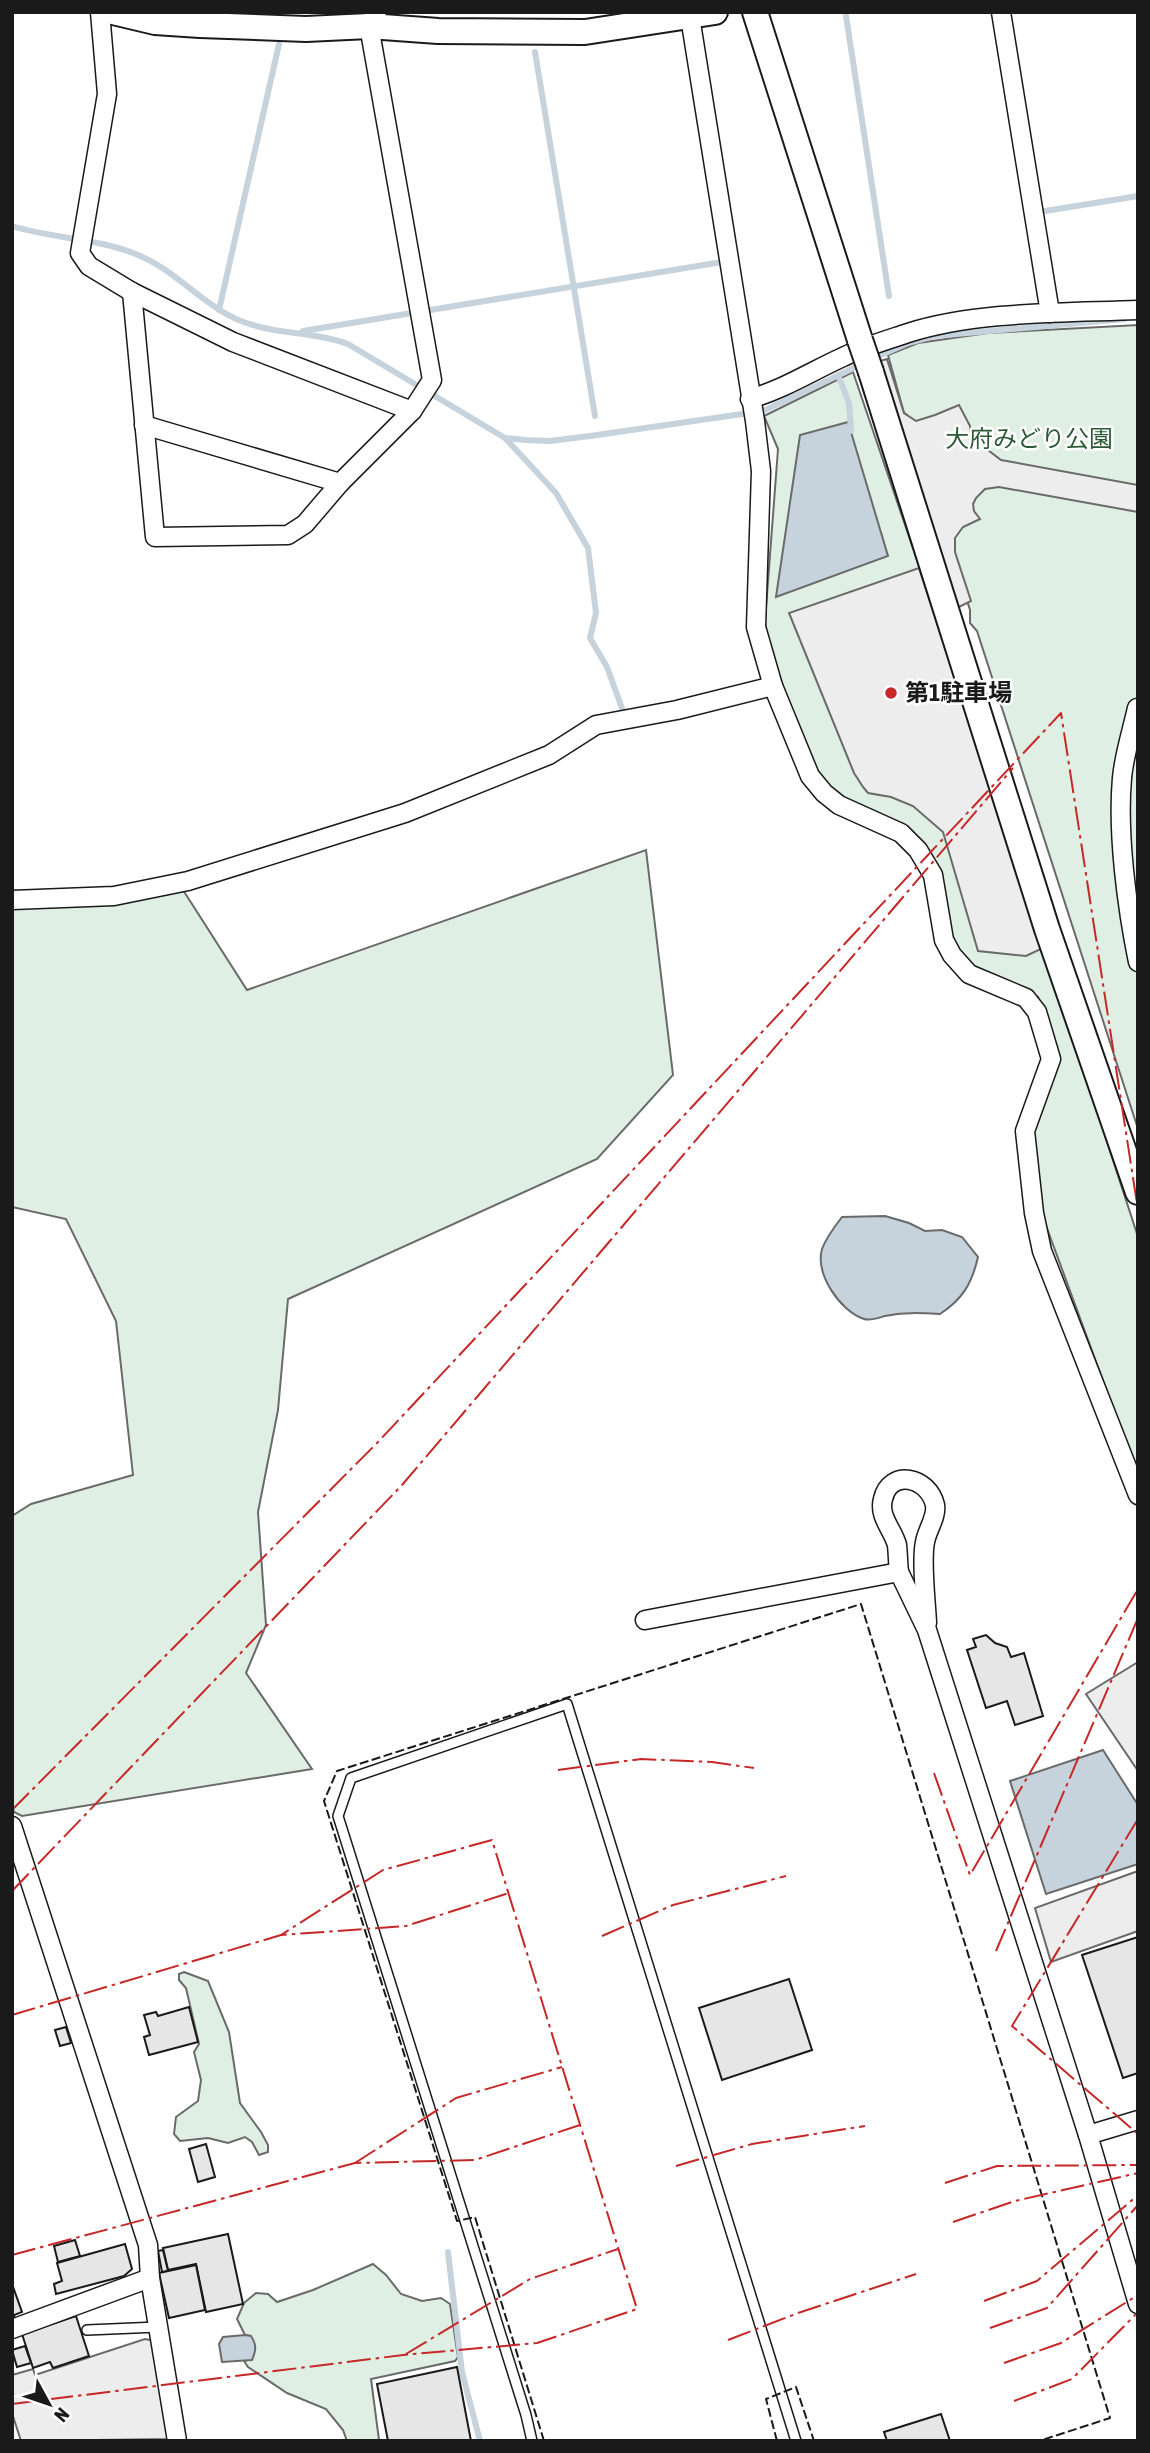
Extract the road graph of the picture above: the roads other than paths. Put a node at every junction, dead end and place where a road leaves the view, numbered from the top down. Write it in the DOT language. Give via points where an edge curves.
graph roads {
  1 [pos="100,12"];
  2 [pos="113,12"];
  3 [pos="715,12"];
  4 [pos="755,12"];
  5 [pos="1001,12"];
  6 [pos="690,17"];
  7 [pos="204,19"];
  8 [pos="373,19"];
  9 [pos="132,292"];
  10 [pos="1138,310"];
  11 [pos="1050,313"];
  12 [pos="416,405"];
  13 [pos="752,408"];
  14 [pos="144,425"];
  15 [pos="340,483"];
  16 [pos="773,686"];
  17 [pos="1137,708"];
  18 [pos="12,900"];
  19 [pos="1138,962"];
  20 [pos="1138,1192"];
  21 [pos="1138,1495"];
  22 [pos="899,1572"];
  23 [pos="645,1620"];
  24 [pos="927,1630"];
  25 [pos="12,1826"];
  26 [pos="1138,2120"];
  27 [pos="1088,2135"];
  28 [pos="150,2278"];
  29 [pos="1138,2304"];
  30 [pos="158,2327"];
  31 [pos="12,2329"];
  32 [pos="87,2330"];
  33 [pos="177,2441"];
  34 [pos="532,2441"];
  35 [pos="796,2441"];
  1 -- 9 [label="street" via="107,94 80,253 89,266"];
  2 -- 7 [label="street" via="155,22"];
  3 -- 6 [label="street"];
  4 -- 20 [label="street, bridge" via="1039,905"];
  5 -- 11 [label="street"];
  6 -- 8 [label="street" via="585,33 439,31"];
  6 -- 13 [label="street"];
  7 -- 8 [label="street" via="306,29"];
  8 -- 12 [label="street" via="432,380"];
  9 -- 12 [label="street" via="233,342"];
  9 -- 14 [label="street"];
  10 -- 11 [label="street"];
  11 -- 13 [label="street" via="948,323 911,332 845,355"];
  12 -- 15 [label="street"];
  13 -- 16 [label="street" via="761,471 756,627"];
  14 -- 15 [label="street"];
  14 -- 15 [label="street" via="155,537 288,535 305,524"];
  16 -- 18 [label="street" via="596,725 549,755 405,813 188,881 114,897"];
  16 -- 21 [label="street" via="810,776 824,793 839,805 901,833 918,850 933,875 944,940 952,956 969,974 1026,998 1037,1012 1051,1059 1025,1131 1034,1213 1042,1251"];
  17 -- 19 [label="street" via="1122,775 1121,802 1130,922"];
  22 -- 23 [label="street"];
  22 -- 24 [label="street"];
  22 -- 24 [label="street" via="897,1544 881,1509 892,1485 908,1479 923,1483 936,1509 925,1542"];
  24 -- 27 [label="street"];
  25 -- 28 [label="street" via="148,2245"];
  26 -- 27 [label="street"];
  27 -- 29 [label="street"];
  28 -- 30 [label="street"];
  28 -- 31 [label="street"];
  30 -- 32 [label="lane"];
  30 -- 33 [label="street"];
  34 -- 35 [label="lane" via="338,1816 351,1778 567,1704"];
}
